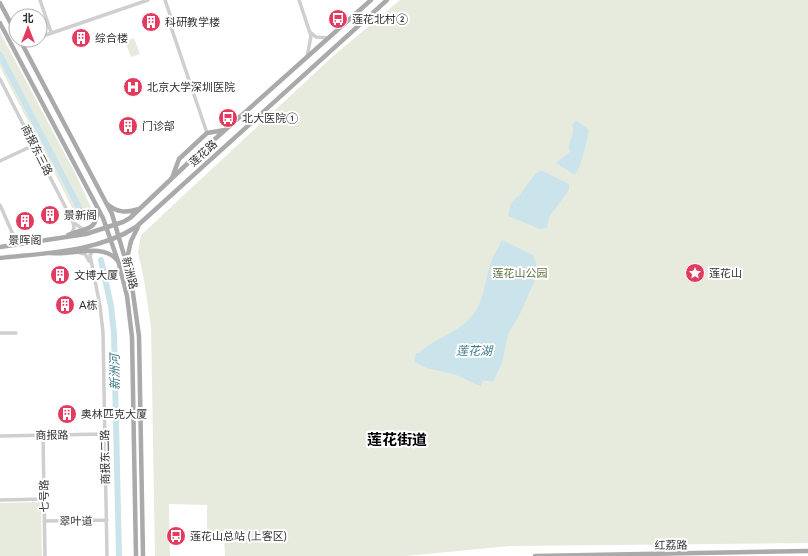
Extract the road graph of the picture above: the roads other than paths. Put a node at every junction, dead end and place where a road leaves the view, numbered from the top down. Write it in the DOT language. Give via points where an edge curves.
graph roads {
  1 [pos="40,0"];
  2 [pos="148,0"];
  3 [pos="165,0"];
  4 [pos="299,0"];
  5 [pos="371,0"];
  6 [pos="388,0"];
  7 [pos="0,3"];
  8 [pos="8,18"];
  9 [pos="0,22"];
  10 [pos="310,31"];
  11 [pos="51,32"];
  12 [pos="48,34"];
  13 [pos="329,38"];
  14 [pos="24,48"];
  15 [pos="306,58"];
  16 [pos="0,80"];
  17 [pos="225,130"];
  18 [pos="207,133"];
  19 [pos="34,144"];
  20 [pos="0,160"];
  21 [pos="171,180"];
  22 [pos="105,202"];
  23 [pos="0,205"];
  24 [pos="97,206"];
  25 [pos="142,207"];
  26 [pos="0,211"];
  27 [pos="145,219"];
  28 [pos="73,222"];
  29 [pos="115,223"];
  30 [pos="107,227"];
  31 [pos="84,230"];
  32 [pos="72,233"];
  33 [pos="119,235"];
  34 [pos="61,238"];
  35 [pos="111,238"];
  36 [pos="23,244"];
  37 [pos="11,246"];
  38 [pos="0,247"];
  39 [pos="93,251"];
  40 [pos="46,252"];
  41 [pos="80,253"];
  42 [pos="0,258"];
  43 [pos="127,262"];
  44 [pos="90,263"];
  45 [pos="119,264"];
  46 [pos="16,332"];
  47 [pos="0,333"];
  48 [pos="105,434"];
  49 [pos="43,435"];
  50 [pos="0,436"];
  51 [pos="44,499"];
  52 [pos="0,500"];
  53 [pos="107,520"];
  54 [pos="44,521"];
  55 [pos="808,551"];
  56 [pos="45,556"];
  57 [pos="107,556"];
  58 [pos="136,556"];
  59 [pos="143,556"];
  60 [pos="535,556"];
  1 -- 11 [label="street"];
  2 -- 11 [label="street"];
  3 -- 18 [label="street" via="174,26 171,27"];
  4 -- 10 [label="street"];
  5 -- 13 [label="main road, 莲花路"];
  6 -- 27 [label="main road, 莲花路"];
  7 -- 8 [label="main road"];
  9 -- 24 [label="main road, 新洲路"];
  10 -- 13 [label="street" via="315,36"];
  10 -- 15 [label="street" via="311,41"];
  11 -- 12 [label="street"];
  13 -- 15 [label="main road, 莲花路"];
  14 -- 22 [label="main road, 新洲路"];
  15 -- 17 [label="main road, 莲花路"];
  16 -- 19 [label="street, 商报东三路"];
  17 -- 18 [label="main road"];
  17 -- 21 [label="main road, 莲花路"];
  18 -- 21 [label="main road" via="180,159"];
  19 -- 20 [label="street"];
  19 -- 28 [label="street, 商报东三路"];
  21 -- 25 [label="main road, 莲花路"];
  22 -- 25 [label="main road" via="122,212 131,212"];
  22 -- 29 [label="main road, 新洲路"];
  23 -- 36 [label="street" via="16,241"];
  24 -- 30 [label="main road, 新洲路"];
  24 -- 31 [label="main road" via="94,223 91,228"];
  25 -- 29 [label="main road, 莲花路" via="125,221"];
  26 -- 37 [label="street" via="12,239"];
  27 -- 33 [label="main road, 莲花路"];
  27 -- 43 [label="main road" via="133,234"];
  28 -- 31 [label="street, 商报东三路"];
  28 -- 32 [label="street"];
  29 -- 30 [label="main road, 莲花路"];
  29 -- 33 [label="main road, 新洲路"];
  30 -- 34 [label="main road, 莲花路"];
  30 -- 35 [label="main road, 新洲路"];
  31 -- 32 [label="main road"];
  32 -- 34 [label="main road"];
  33 -- 35 [label="main road, 莲花路"];
  33 -- 43 [label="main road, 新洲路"];
  34 -- 36 [label="main road, 莲花路"];
  35 -- 40 [label="main road, 莲花路" via="83,247"];
  35 -- 45 [label="main road, 新洲路"];
  36 -- 37 [label="main road, 莲花路"];
  37 -- 38 [label="main road, 莲花路"];
  39 -- 41 [label="main road"];
  39 -- 44 [label="street, 商报东二路" via="90,254"];
  39 -- 45 [label="main road" via="109,253"];
  40 -- 41 [label="main road"];
  40 -- 42 [label="main road, 莲花路"];
  41 -- 44 [label="street" via="86,255"];
  43 -- 59 [label="main road, 新洲路" via="139,336"];
  44 -- 48 [label="street, 商报东二路" via="102,326"];
  45 -- 58 [label="main road, 新洲路" via="127,296 132,337"];
  46 -- 47 [label="street"];
  48 -- 49 [label="street, 商报路"];
  48 -- 53 [label="street, 商报东二路"];
  49 -- 50 [label="street, 商报路"];
  49 -- 51 [label="street, 七号路"];
  51 -- 52 [label="street"];
  51 -- 54 [label="street, 七号路"];
  53 -- 54 [label="street, 翠叶道"];
  53 -- 57 [label="street, 商报东二路"];
  54 -- 56 [label="street, 七号路"];
  55 -- 60 [label="main road, 红荔路"];
}
